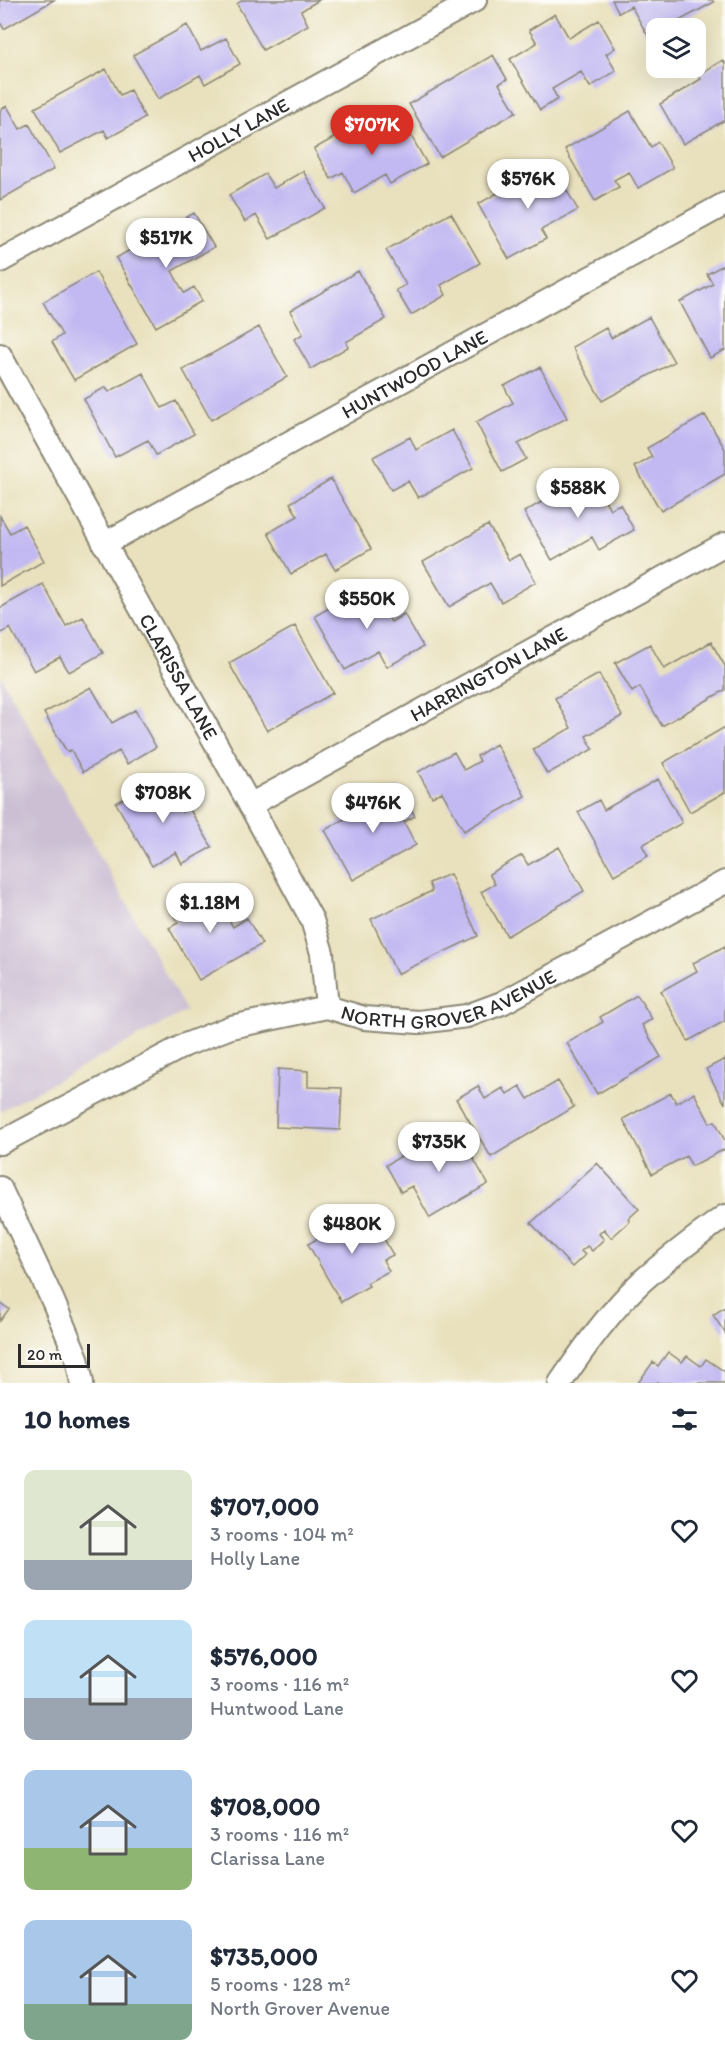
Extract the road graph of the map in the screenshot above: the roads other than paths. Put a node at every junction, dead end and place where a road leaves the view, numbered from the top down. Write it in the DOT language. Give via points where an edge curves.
graph roads {
  1 [pos="475,0"];
  2 [pos="725,204"];
  3 [pos="0,261"];
  4 [pos="0,356"];
  5 [pos="104,544"];
  6 [pos="725,544"];
  7 [pos="250,805"];
  8 [pos="725,882"];
  9 [pos="327,1007"];
  10 [pos="0,1143"];
  11 [pos="0,1188"];
  12 [pos="725,1216"];
  13 [pos="82,1383"];
  14 [pos="560,1383"];
  1 -- 3 [label="street, HOLLY LANE"];
  2 -- 5 [label="street, HUNTWOOD LANE"];
  4 -- 5 [label="street, CLARISSA LANE"];
  5 -- 7 [label="street, CLARISSA LANE"];
  6 -- 7 [label="street, HARRINGTON LANE"];
  7 -- 9 [label="street, CLARISSA LANE" via="312,920 322,953"];
  8 -- 9 [label="street, NORTH GROVER AVENUE" via="502,1003 467,1016 419,1022 364,1018"];
  9 -- 10 [label="street, NORTH GROVER AVENUE" via="231,1027 185,1045"];
  11 -- 13 [label="street" via="65,1330"];
  12 -- 14 [label="street" via="640,1283"];
}
